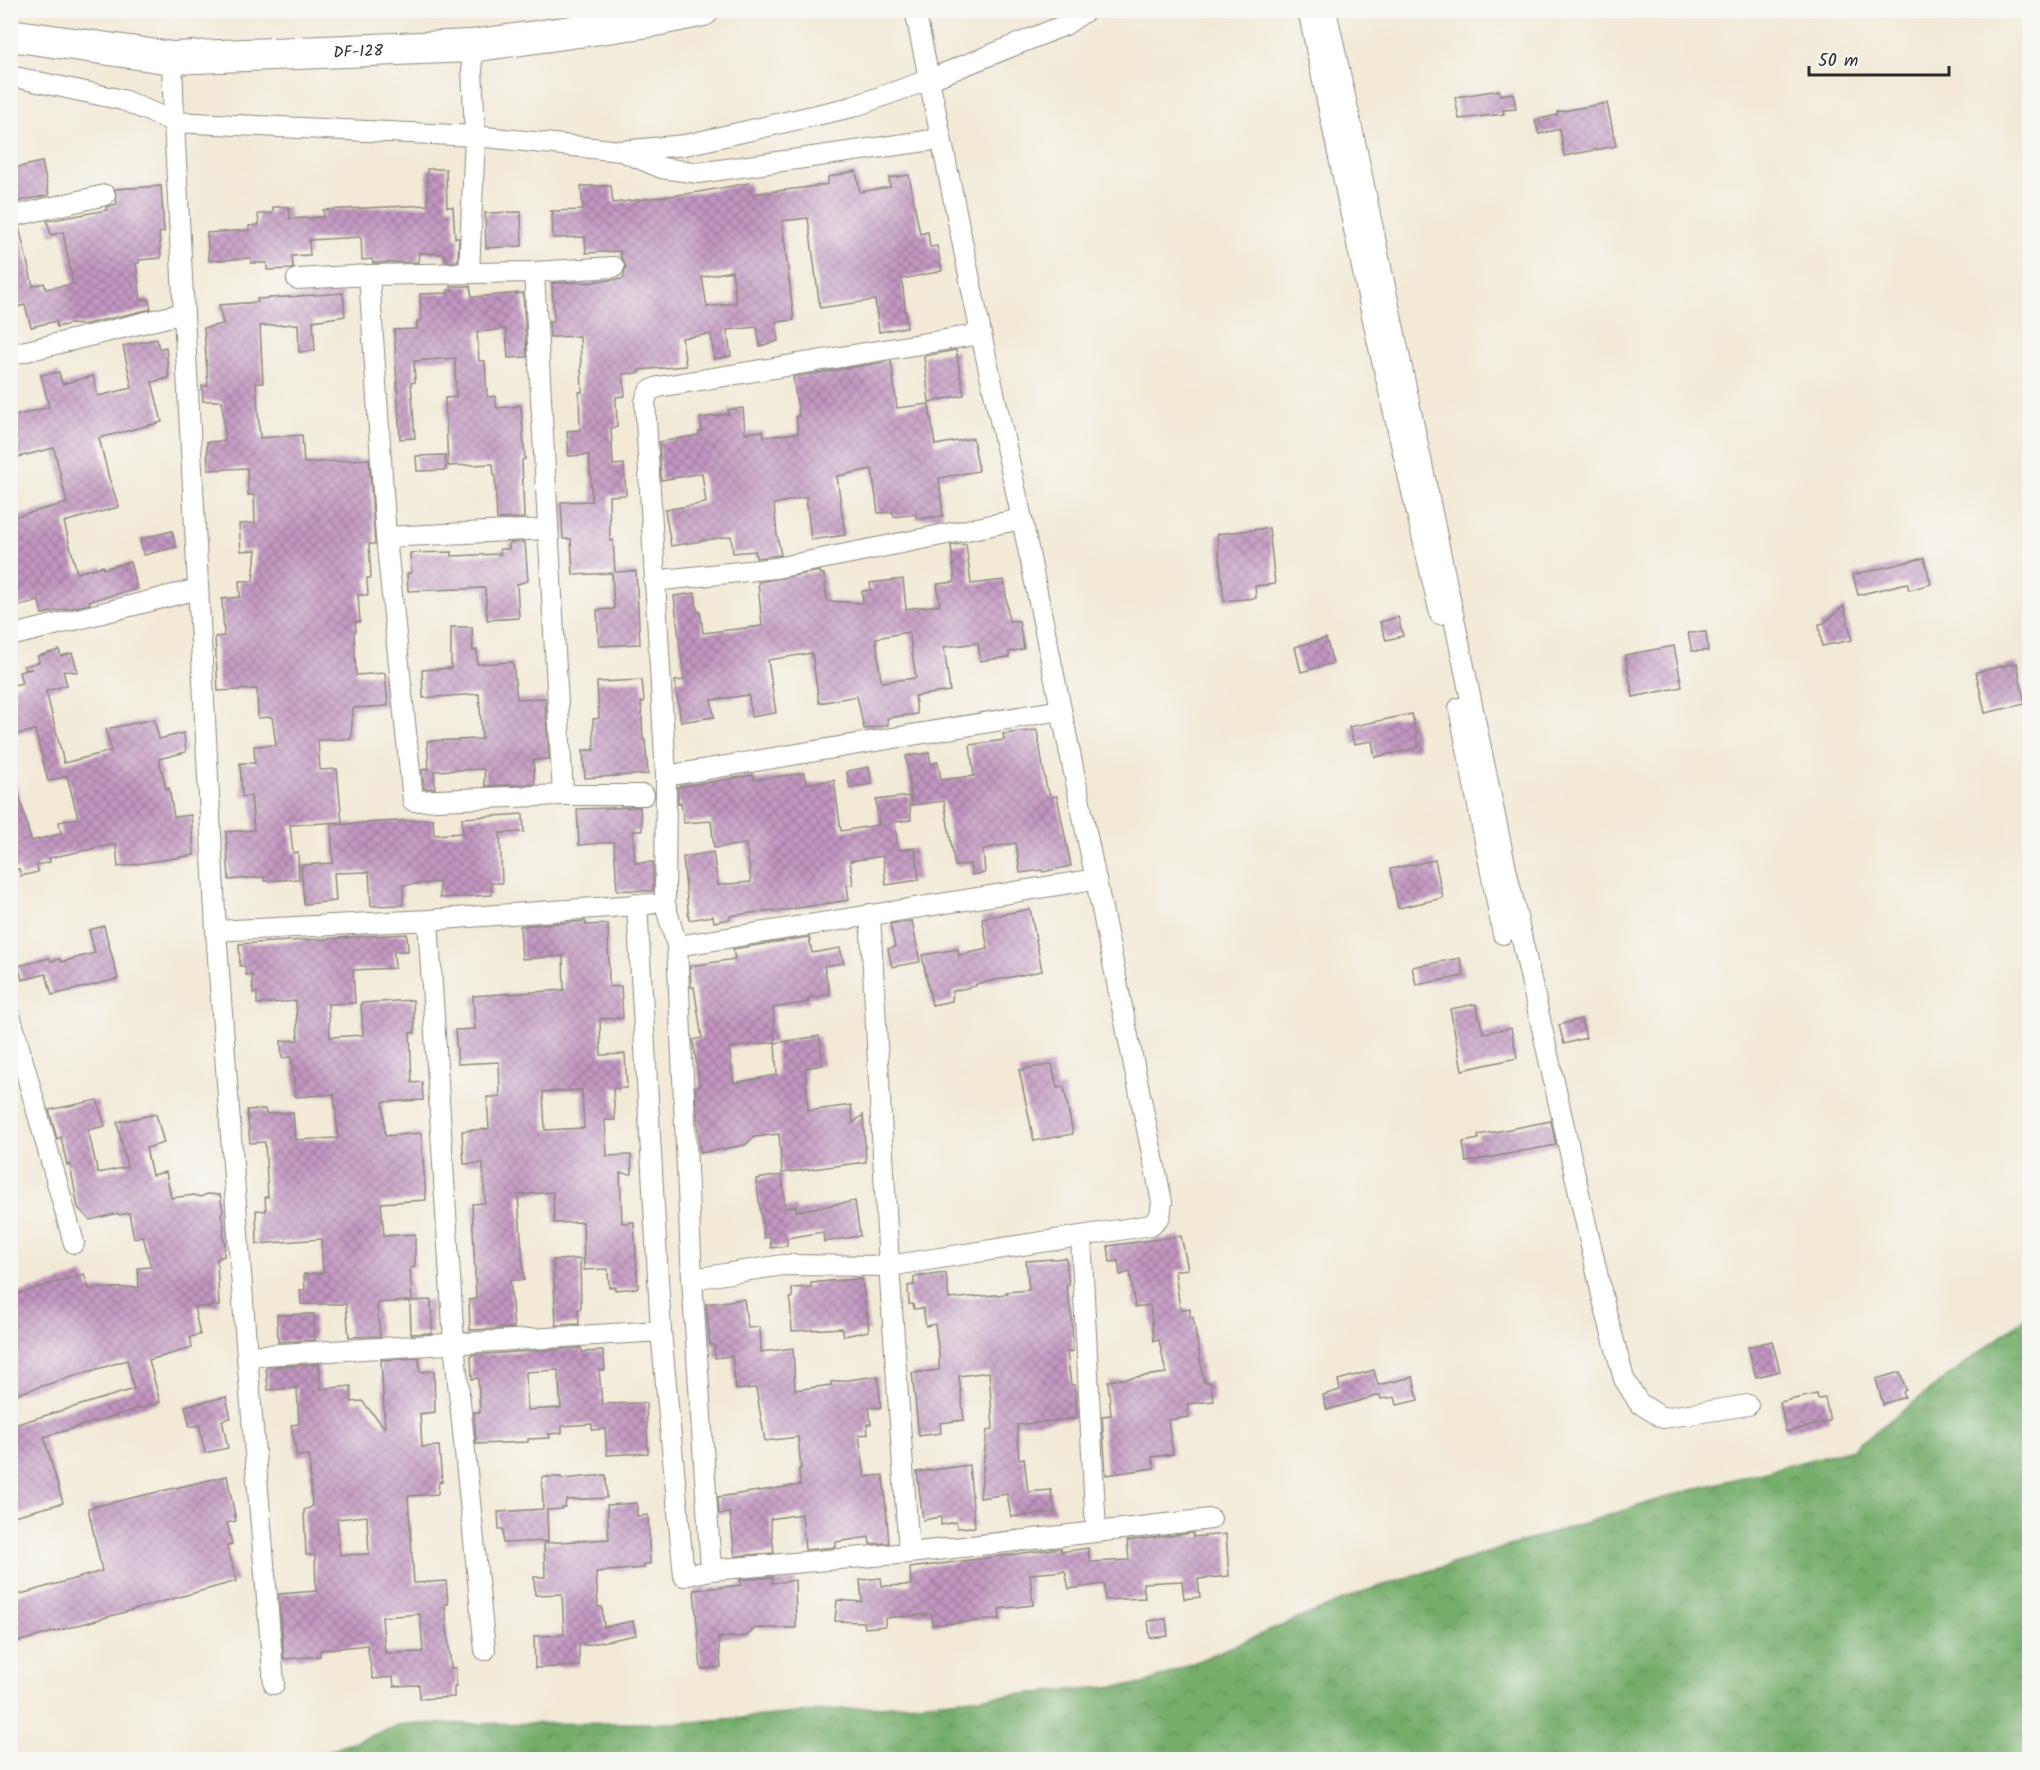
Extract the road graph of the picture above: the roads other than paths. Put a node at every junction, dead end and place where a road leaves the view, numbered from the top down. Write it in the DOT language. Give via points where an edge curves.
graph roads {
  1 [pos="703,10"];
  2 [pos="915,10"];
  3 [pos="1087,10"];
  4 [pos="1308,10"];
  5 [pos="1326,10"];
  6 [pos="10,35"];
  7 [pos="471,45"];
  8 [pos="172,58"];
  9 [pos="10,76"];
  10 [pos="928,80"];
  11 [pos="174,122"];
  12 [pos="475,136"];
  13 [pos="940,139"];
  14 [pos="621,151"];
  15 [pos="105,195"];
  16 [pos="10,217"];
  17 [pos="614,267"];
  18 [pos="534,272"];
  19 [pos="469,273"];
  20 [pos="369,275"];
  21 [pos="297,279"];
  22 [pos="184,314"];
  23 [pos="981,334"];
  24 [pos="10,355"];
  25 [pos="1022,519"];
  26 [pos="548,529"];
  27 [pos="386,537"];
  28 [pos="654,581"];
  29 [pos="198,589"];
  30 [pos="10,636"];
  31 [pos="1061,710"];
  32 [pos="666,776"];
  33 [pos="563,795"];
  34 [pos="644,795"];
  35 [pos="1096,879"];
  36 [pos="637,904"];
  37 [pos="665,904"];
  38 [pos="870,914"];
  39 [pos="428,920"];
  40 [pos="216,932"];
  41 [pos="1503,934"];
  42 [pos="677,945"];
  43 [pos="10,1015"];
  44 [pos="1081,1237"];
  45 [pos="74,1244"];
  46 [pos="890,1266"];
  47 [pos="692,1279"];
  48 [pos="661,1331"];
  49 [pos="454,1343"];
  50 [pos="247,1356"];
  51 [pos="1748,1405"];
  52 [pos="1211,1519"];
  53 [pos="1096,1532"];
  54 [pos="909,1554"];
  55 [pos="711,1570"];
  56 [pos="485,1650"];
  57 [pos="274,1684"];
  1 -- 7 [label="main road, DF-128 / DF-128"];
  2 -- 10 [label="street"];
  3 -- 10 [label="street" via="1065,25"];
  4 -- 41 [label="street" via="1377,339 1446,639"];
  5 -- 51 [label="street" via="1505,864 1624,1379 1639,1403 1663,1418"];
  6 -- 8 [label="main road, DF-128 / DF-128"];
  7 -- 8 [label="main road, DF-128 / DF-128"];
  7 -- 12 [label="street"];
  8 -- 11 [label="street"];
  9 -- 11 [label="street" via="123,100"];
  10 -- 13 [label="street"];
  10 -- 14 [label="street" via="852,107 685,145"];
  11 -- 12 [label="street"];
  11 -- 22 [label="street"];
  12 -- 14 [label="street"];
  12 -- 19 [label="street"];
  13 -- 14 [label="street" via="698,173 662,168"];
  13 -- 23 [label="street"];
  15 -- 16 [label="street"];
  17 -- 18 [label="street"];
  18 -- 19 [label="street"];
  18 -- 26 [label="street"];
  19 -- 20 [label="street"];
  20 -- 21 [label="street"];
  20 -- 27 [label="street"];
  22 -- 24 [label="street"];
  22 -- 29 [label="street"];
  23 -- 25 [label="street"];
  23 -- 28 [label="street" via="649,391 645,401"];
  25 -- 28 [label="street" via="776,568"];
  25 -- 31 [label="street"];
  26 -- 27 [label="street"];
  26 -- 33 [label="street"];
  27 -- 33 [label="street" via="413,801"];
  28 -- 32 [label="street"];
  29 -- 30 [label="street"];
  29 -- 40 [label="street"];
  31 -- 32 [label="street"];
  31 -- 35 [label="street"];
  32 -- 37 [label="street"];
  33 -- 34 [label="street"];
  35 -- 38 [label="street"];
  35 -- 44 [label="street" via="1162,1202 1160,1216 1151,1225"];
  36 -- 37 [label="street"];
  36 -- 39 [label="street"];
  36 -- 48 [label="street"];
  37 -- 42 [label="street"];
  38 -- 42 [label="street"];
  38 -- 46 [label="street"];
  39 -- 40 [label="street"];
  39 -- 49 [label="street"];
  40 -- 50 [label="street"];
  42 -- 47 [label="street"];
  43 -- 45 [label="street"];
  44 -- 46 [label="street"];
  44 -- 53 [label="street"];
  46 -- 47 [label="street" via="783,1265"];
  46 -- 54 [label="street"];
  47 -- 55 [label="street"];
  48 -- 49 [label="street"];
  48 -- 55 [label="street" via="684,1576"];
  49 -- 50 [label="street"];
  49 -- 56 [label="street"];
  50 -- 57 [label="street"];
  52 -- 53 [label="street"];
  53 -- 54 [label="street"];
  54 -- 55 [label="street"];
}
